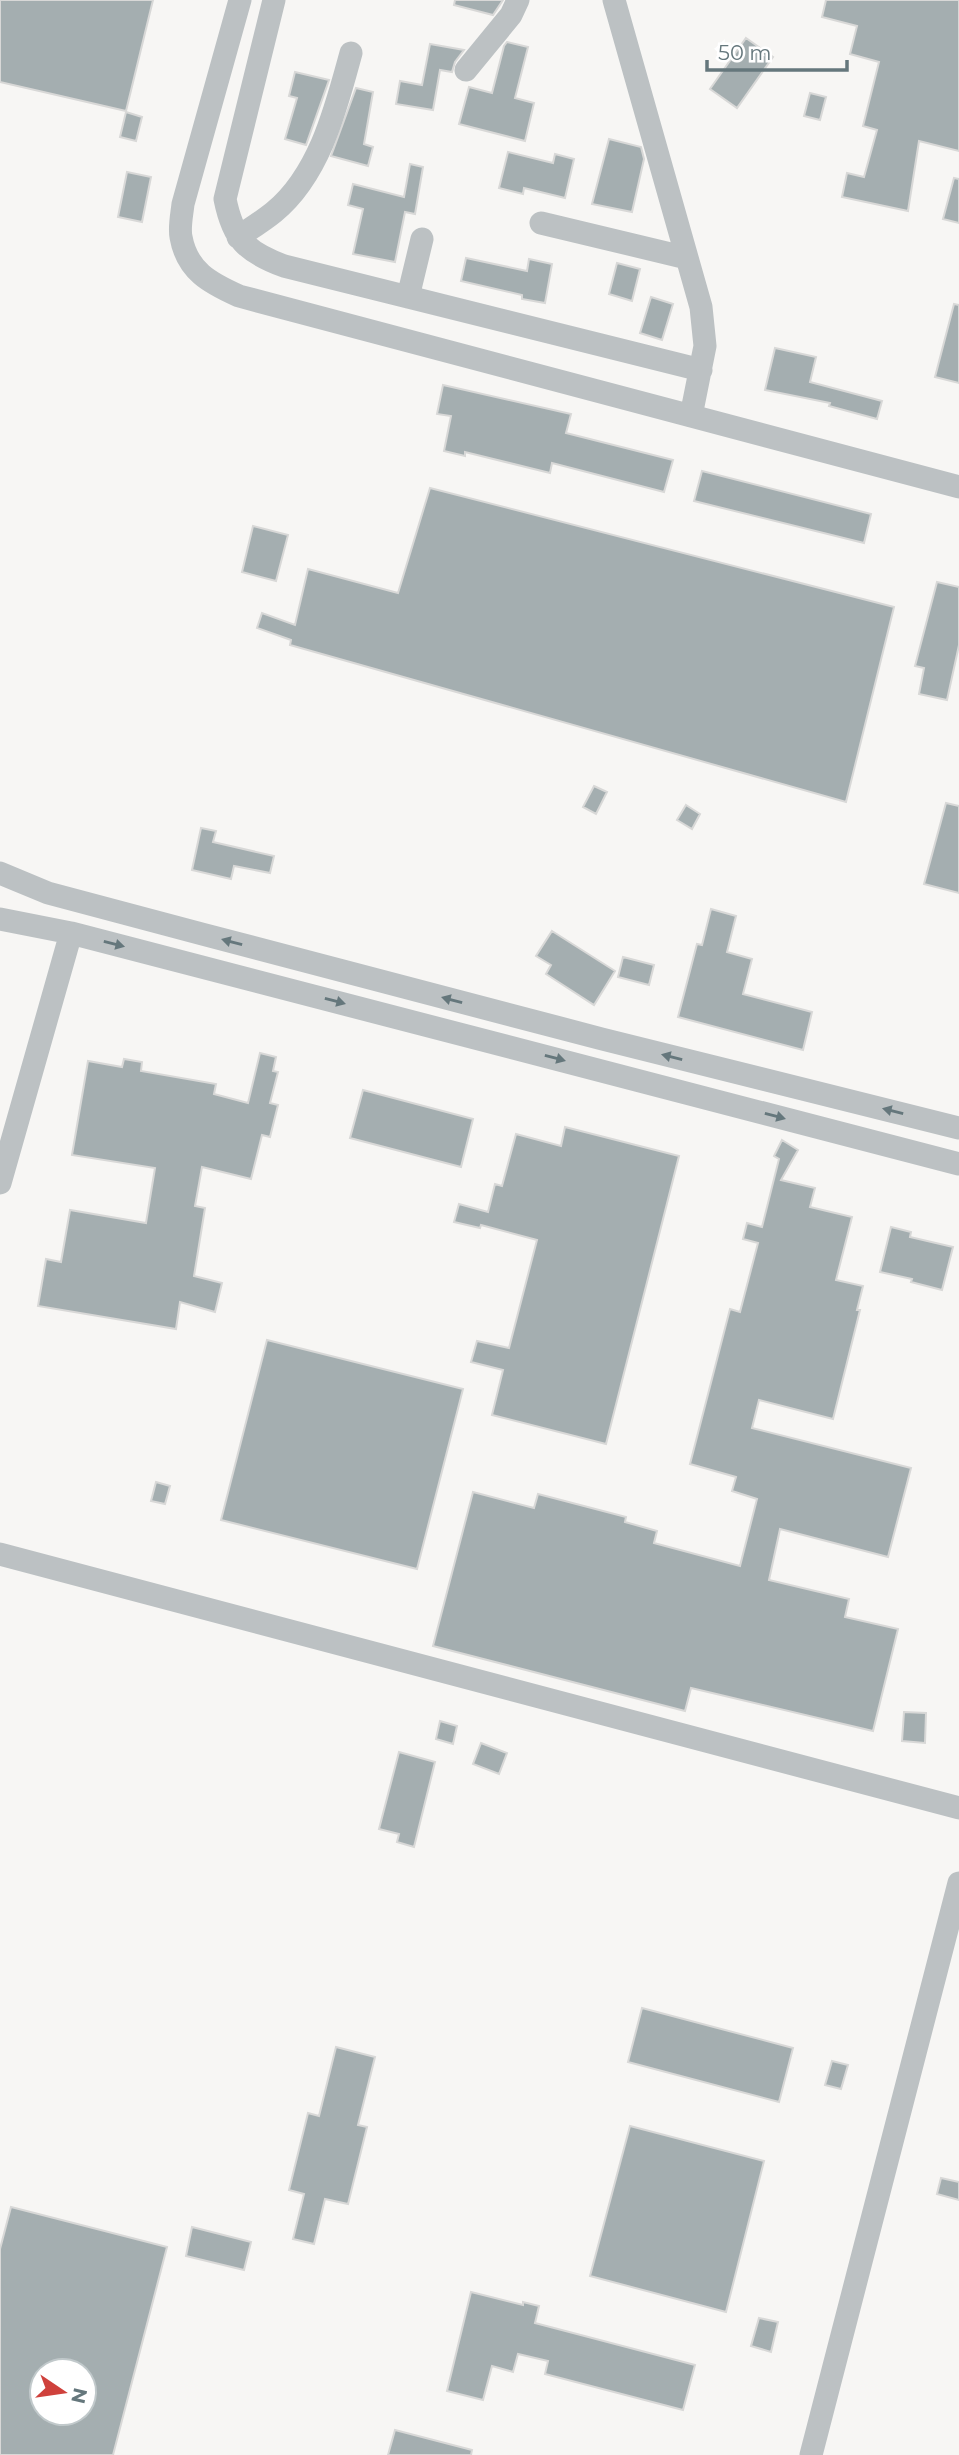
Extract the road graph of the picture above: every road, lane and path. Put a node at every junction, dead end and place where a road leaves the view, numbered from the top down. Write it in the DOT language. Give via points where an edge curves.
graph roads {
  1 [pos="240,0"];
  2 [pos="274,0"];
  3 [pos="518,0"];
  4 [pos="614,0"];
  5 [pos="351,53"];
  6 [pos="466,71"];
  7 [pos="541,223"];
  8 [pos="238,237"];
  9 [pos="422,239"];
  10 [pos="687,258"];
  11 [pos="408,297"];
  12 [pos="701,370"];
  13 [pos="691,416"];
  14 [pos="959,487"];
  15 [pos="0,873"];
  16 [pos="0,919"];
  17 [pos="71,933"];
  18 [pos="959,1128"];
  19 [pos="959,1164"];
  20 [pos="0,1183"];
  21 [pos="0,1554"];
  22 [pos="959,1808"];
  23 [pos="959,1883"];
  24 [pos="811,2455"];
  1 -- 13 [label="street" via="183,204 180,235 191,265 211,284 239,296"];
  2 -- 8 [label="street" via="225,199 229,222"];
  3 -- 6 [label="street"];
  4 -- 10 [label="street"];
  5 -- 8 [label="street" via="339,98 311,166 275,211"];
  7 -- 10 [label="street"];
  8 -- 11 [label="street" via="261,258"];
  9 -- 11 [label="street"];
  10 -- 12 [label="street" via="701,307 705,346"];
  11 -- 12 [label="street"];
  12 -- 13 [label="street"];
  13 -- 14 [label="street"];
  18 -- 15 [label="street, one-way" via="48,893"];
  16 -- 17 [label="street"];
  17 -- 19 [label="street, one-way"];
  17 -- 20 [label="street"];
  21 -- 22 [label="street"];
  23 -- 24 [label="street"];
}
